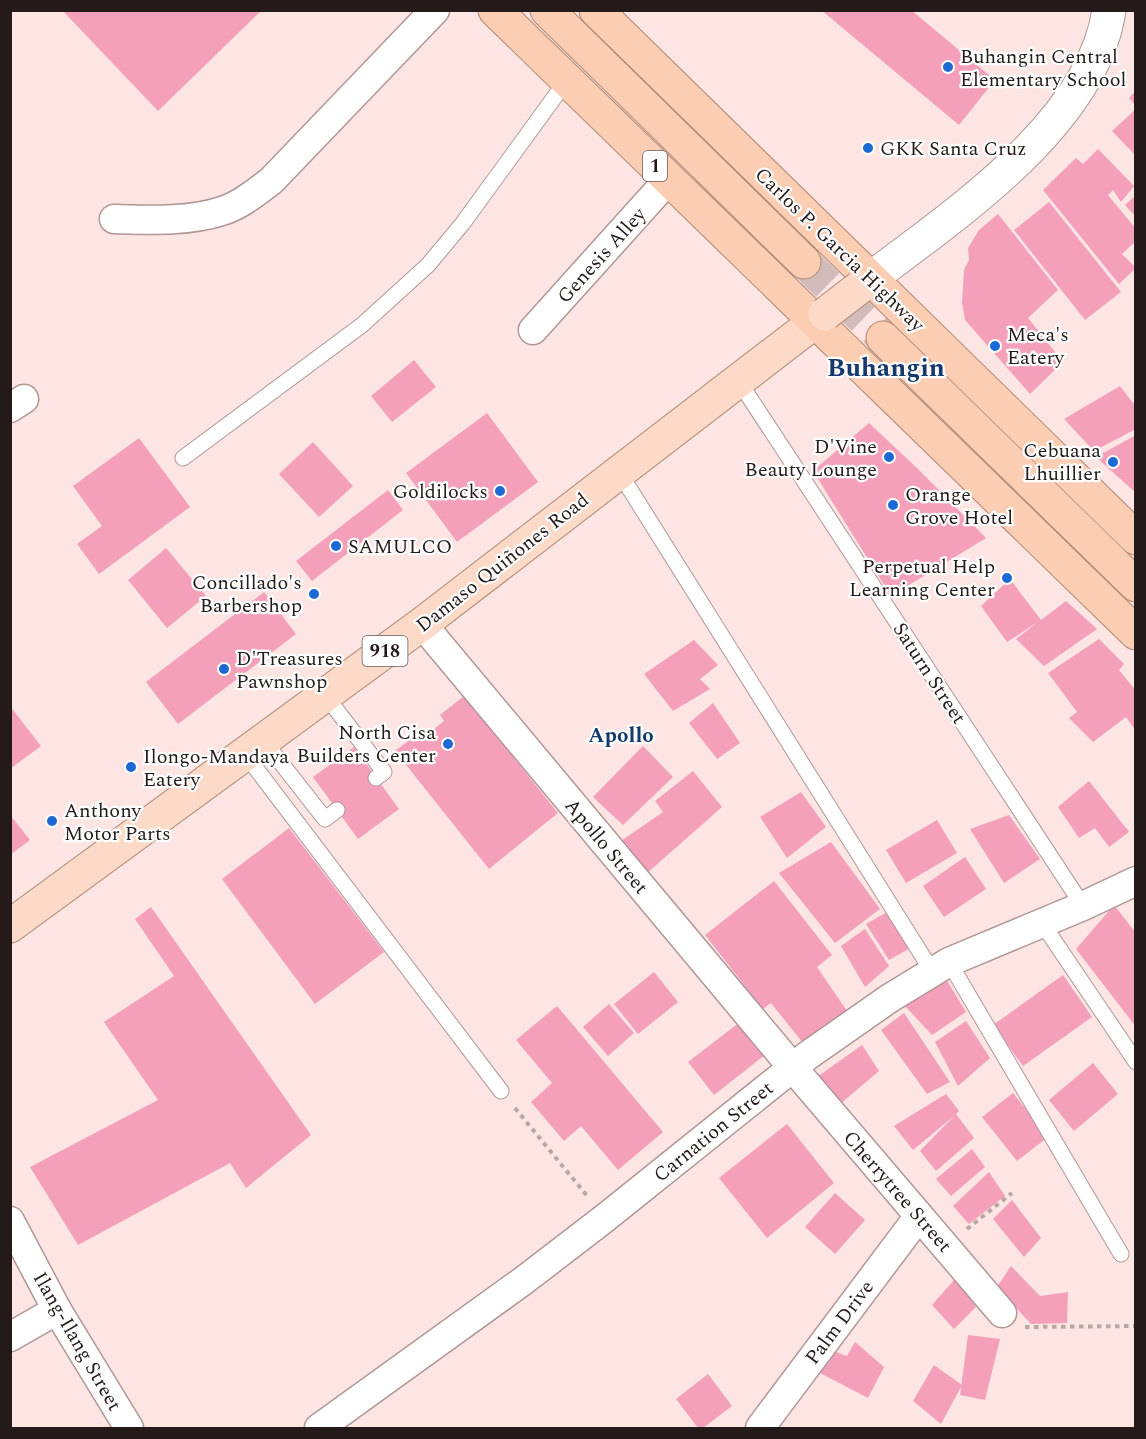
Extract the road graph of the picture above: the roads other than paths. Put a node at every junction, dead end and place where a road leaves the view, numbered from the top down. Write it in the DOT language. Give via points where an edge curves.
graph roads {
  1 [pos="435,10"];
  2 [pos="495,10"];
  3 [pos="547,10"];
  4 [pos="596,10"];
  5 [pos="1108,10"];
  6 [pos="567,80"];
  7 [pos="669,179"];
  8 [pos="114,219"];
  9 [pos="804,262"];
  10 [pos="865,283"];
  11 [pos="820,318"];
  12 [pos="533,330"];
  13 [pos="882,338"];
  14 [pos="738,380"];
  15 [pos="183,458"];
  16 [pos="619,472"];
  17 [pos="1136,538"];
  18 [pos="1136,585"];
  19 [pos="422,624"];
  20 [pos="1136,633"];
  21 [pos="325,695"];
  22 [pos="254,747"];
  23 [pos="376,778"];
  24 [pos="337,810"];
  25 [pos="1136,881"];
  26 [pos="1083,906"];
  27 [pos="1042,923"];
  28 [pos="10,926"];
  29 [pos="941,967"];
  30 [pos="1136,1062"];
  31 [pos="793,1068"];
  32 [pos="501,1091"];
  33 [pos="919,1216"];
  34 [pos="10,1221"];
  35 [pos="1121,1254"];
  36 [pos="57,1310"];
  37 [pos="1002,1313"];
  38 [pos="10,1337"];
  39 [pos="129,1428"];
  40 [pos="319,1428"];
  41 [pos="760,1428"];
  1 -- 8 [label="street" via="271,181 246,199 199,216"];
  2 -- 6 [label="highway, 1"];
  3 -- 9 [label="highway, Carlos P. Garcia Highway / 1"];
  4 -- 10 [label="highway, Carlos P. Garcia Highway"];
  5 -- 10 [label="main road" via="1089,70 1049,126 984,191"];
  6 -- 7 [label="highway, 1"];
  6 -- 15 [label="lane" via="463,224 428,265 362,325"];
  7 -- 11 [label="highway, 1"];
  7 -- 12 [label="street, Genesis Alley"];
  10 -- 11 [label="main road, 918, bridge"];
  10 -- 17 [label="highway, Carlos P. Garcia Highway"];
  11 -- 14 [label="main road, Damaso Quiñones Road / 918"];
  11 -- 20 [label="highway, 1"];
  13 -- 18 [label="highway, Carlos P. Garcia Highway"];
  14 -- 16 [label="main road, Damaso Quiñones Road / 918"];
  14 -- 26 [label="lane, Saturn Street"];
  16 -- 19 [label="main road, Damaso Quiñones Road / 918"];
  16 -- 29 [label="lane"];
  19 -- 21 [label="main road, Damaso Quiñones Road / 918"];
  19 -- 31 [label="street, Apollo Street"];
  21 -- 22 [label="main road, Damaso Quiñones Road / 918"];
  21 -- 23 [label="lane" via="384,772"];
  22 -- 24 [label="lane" via="325,819"];
  22 -- 28 [label="main road, Damaso Quiñones Road / 918"];
  22 -- 32 [label="lane"];
  25 -- 26 [label="street, Carnation Street"];
  26 -- 27 [label="street, Carnation Street"];
  27 -- 29 [label="street, Carnation Street"];
  27 -- 30 [label="lane"];
  29 -- 31 [label="street, Carnation Street" via="846,1028"];
  29 -- 35 [label="lane"];
  31 -- 33 [label="street, Cherrytree Street"];
  31 -- 40 [label="street, Carnation Street" via="605,1218"];
  33 -- 37 [label="street, Cherrytree Street"];
  33 -- 41 [label="street, Palm Drive"];
  34 -- 36 [label="street, Ilang-Ilang Street"];
  36 -- 38 [label="street"];
  36 -- 39 [label="street, Ilang-Ilang Street"];
}
